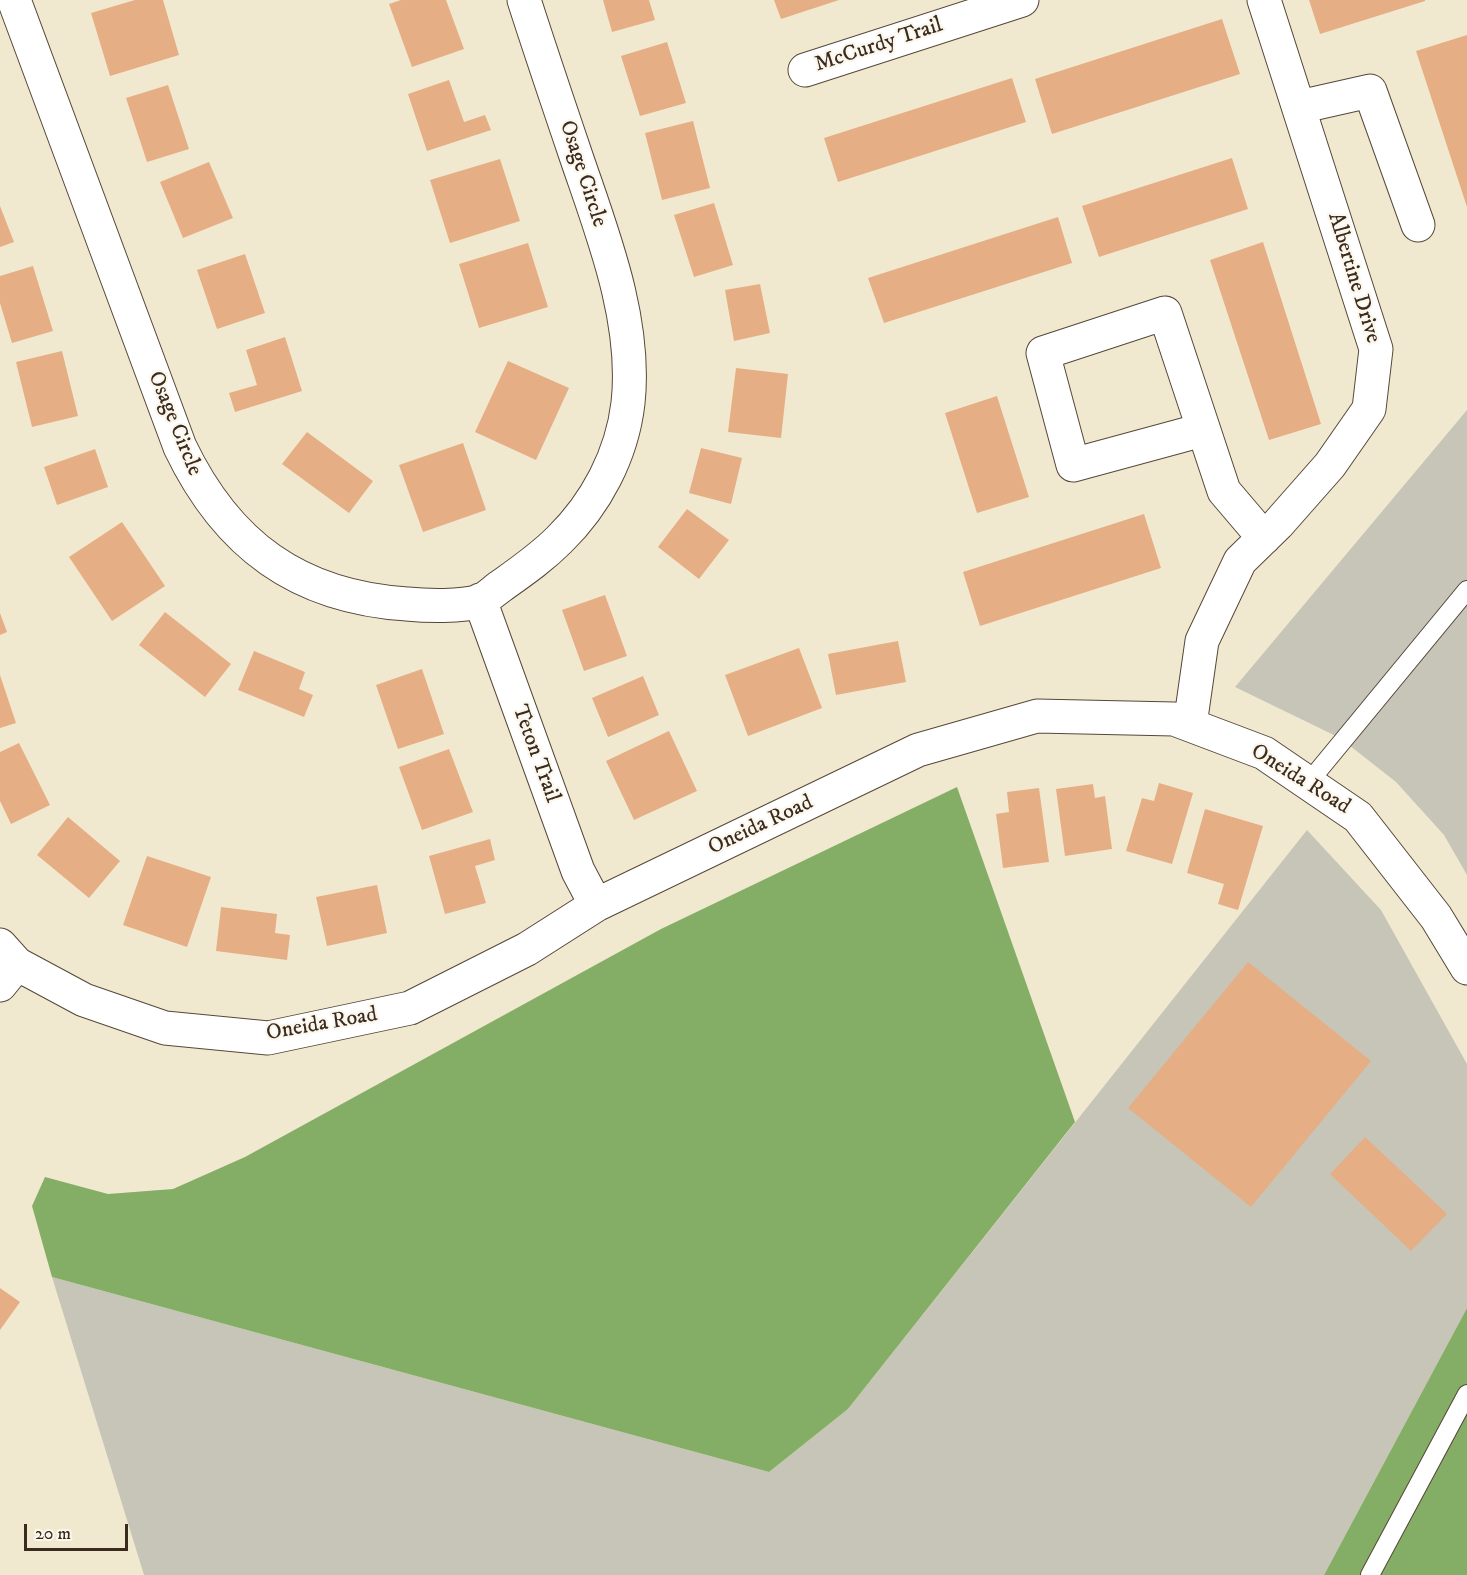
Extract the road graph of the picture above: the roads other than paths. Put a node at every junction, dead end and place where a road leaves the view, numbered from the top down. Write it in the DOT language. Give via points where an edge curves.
graph roads {
  1 [pos="14,0"];
  2 [pos="524,0"];
  3 [pos="1022,0"];
  4 [pos="1264,0"];
  5 [pos="805,70"];
  6 [pos="1299,107"];
  7 [pos="1418,225"];
  8 [pos="1202,430"];
  9 [pos="1264,538"];
  10 [pos="1467,590"];
  11 [pos="480,600"];
  12 [pos="1190,725"];
  13 [pos="1308,783"];
  14 [pos="596,904"];
  15 [pos="6,965"];
  16 [pos="1467,968"];
  17 [pos="1467,1394"];
  18 [pos="1370,1575"];
  1 -- 11 [label="street, Osage Circle" via="180,447 197,483 218,513 270,562 326,591 429,606"];
  2 -- 11 [label="street, Osage Circle" via="613,273 626,337 628,404 611,467 579,521 538,561"];
  3 -- 5 [label="street, McCurdy Trail"];
  4 -- 6 [label="street, Albertine Drive"];
  6 -- 7 [label="street" via="1370,91"];
  6 -- 9 [label="street, Albertine Drive" via="1376,348 1369,409 1330,465"];
  8 -- 8 [label="street" via="1165,313 1042,352 1073,465"];
  8 -- 9 [label="street" via="1224,491"];
  9 -- 12 [label="street, Albertine Drive" via="1240,561 1202,641"];
  10 -- 13 [label="lane"];
  11 -- 14 [label="street, Teton Trail" via="578,871"];
  12 -- 13 [label="street, Oneida Road" via="1264,753"];
  12 -- 14 [label="street, Oneida Road" via="1174,719 1037,716 918,750"];
  13 -- 16 [label="street, Oneida Road" via="1358,817 1436,917"];
  14 -- 15 [label="street, Oneida Road" via="527,948 410,1008 268,1038 165,1028 84,1000"];
  17 -- 18 [label="lane"];
}
